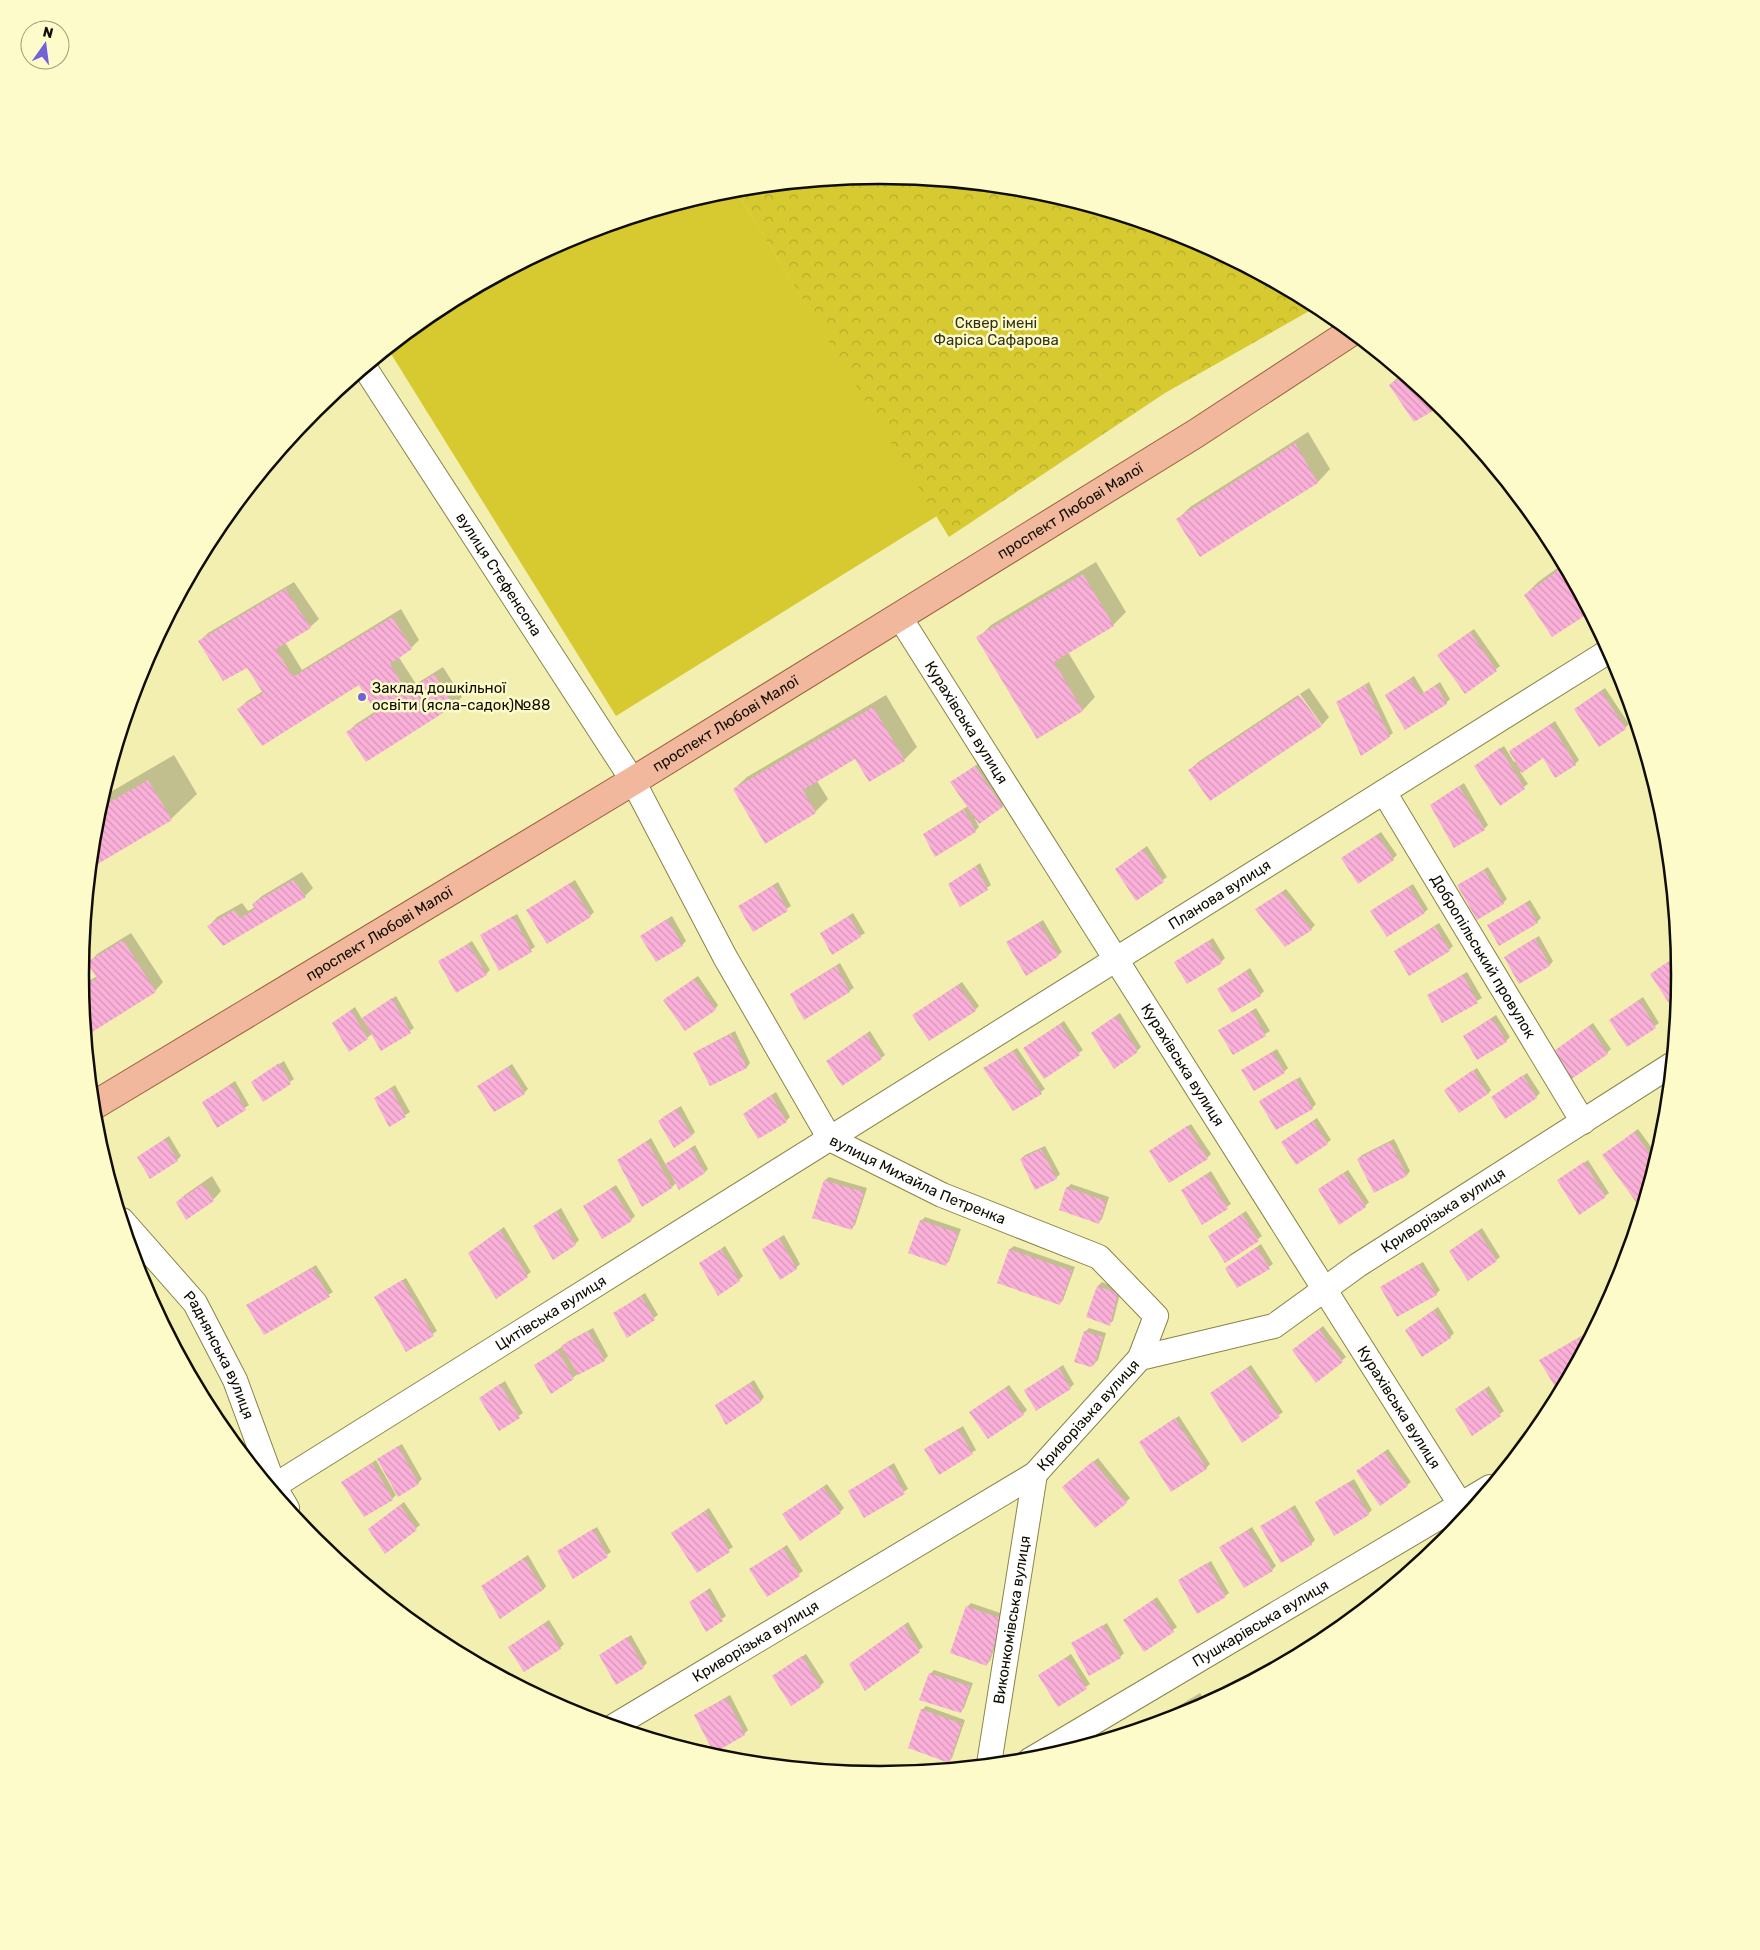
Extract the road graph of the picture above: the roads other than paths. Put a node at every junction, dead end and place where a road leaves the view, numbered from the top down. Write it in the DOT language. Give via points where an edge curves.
graph roads {
  1 [pos="1346,335"];
  2 [pos="368,372"];
  3 [pos="900,616"];
  4 [pos="1603,655"];
  5 [pos="633,781"];
  6 [pos="1384,792"];
  7 [pos="1116,960"];
  8 [pos="1665,1069"];
  9 [pos="100,1102"];
  10 [pos="1583,1122"];
  11 [pos="830,1139"];
  12 [pos="132,1231"];
  13 [pos="1323,1290"];
  14 [pos="1140,1358"];
  15 [pos="1034,1474"];
  16 [pos="270,1479"];
  17 [pos="275,1485"];
  18 [pos="1463,1510"];
  19 [pos="1462,1511"];
  20 [pos="621,1722"];
  21 [pos="1054,1746"];
  22 [pos="991,1758"];
  1 -- 3 [label="main road, проспект Любові Малої" via="1194,434"];
  2 -- 5 [label="street, вулиця Стефенсона"];
  3 -- 5 [label="main road, проспект Любові Малої"];
  3 -- 7 [label="street, Курахівська вулиця"];
  4 -- 6 [label="street, Планова вулиця"];
  5 -- 9 [label="main road, проспект Любові Малої"];
  5 -- 11 [label="street, вулиця Михайла Петренка" via="725,957"];
  6 -- 7 [label="street, Планова вулиця"];
  6 -- 10 [label="street, Добропільський провулок"];
  7 -- 11 [label="street, Планова вулиця"];
  7 -- 13 [label="street, Курахівська вулиця"];
  8 -- 10 [label="street, Криворізька вулиця"];
  10 -- 13 [label="street, Криворізька вулиця"];
  11 -- 14 [label="street, вулиця Михайла Петренка" via="942,1195 1099,1257 1156,1316"];
  11 -- 17 [label="street, Цитівська вулиця"];
  12 -- 16 [label="street, Раднянська вулиця" via="195,1303 234,1380"];
  13 -- 14 [label="street, Криворізька вулиця" via="1274,1326"];
  13 -- 18 [label="street, Курахівська вулиця"];
  14 -- 15 [label="street, Криворізька вулиця"];
  15 -- 20 [label="street, Криворізька вулиця"];
  15 -- 22 [label="street, Виконкомівська вулиця"];
  19 -- 21 [label="street, Пушкарівська вулиця"];
}
